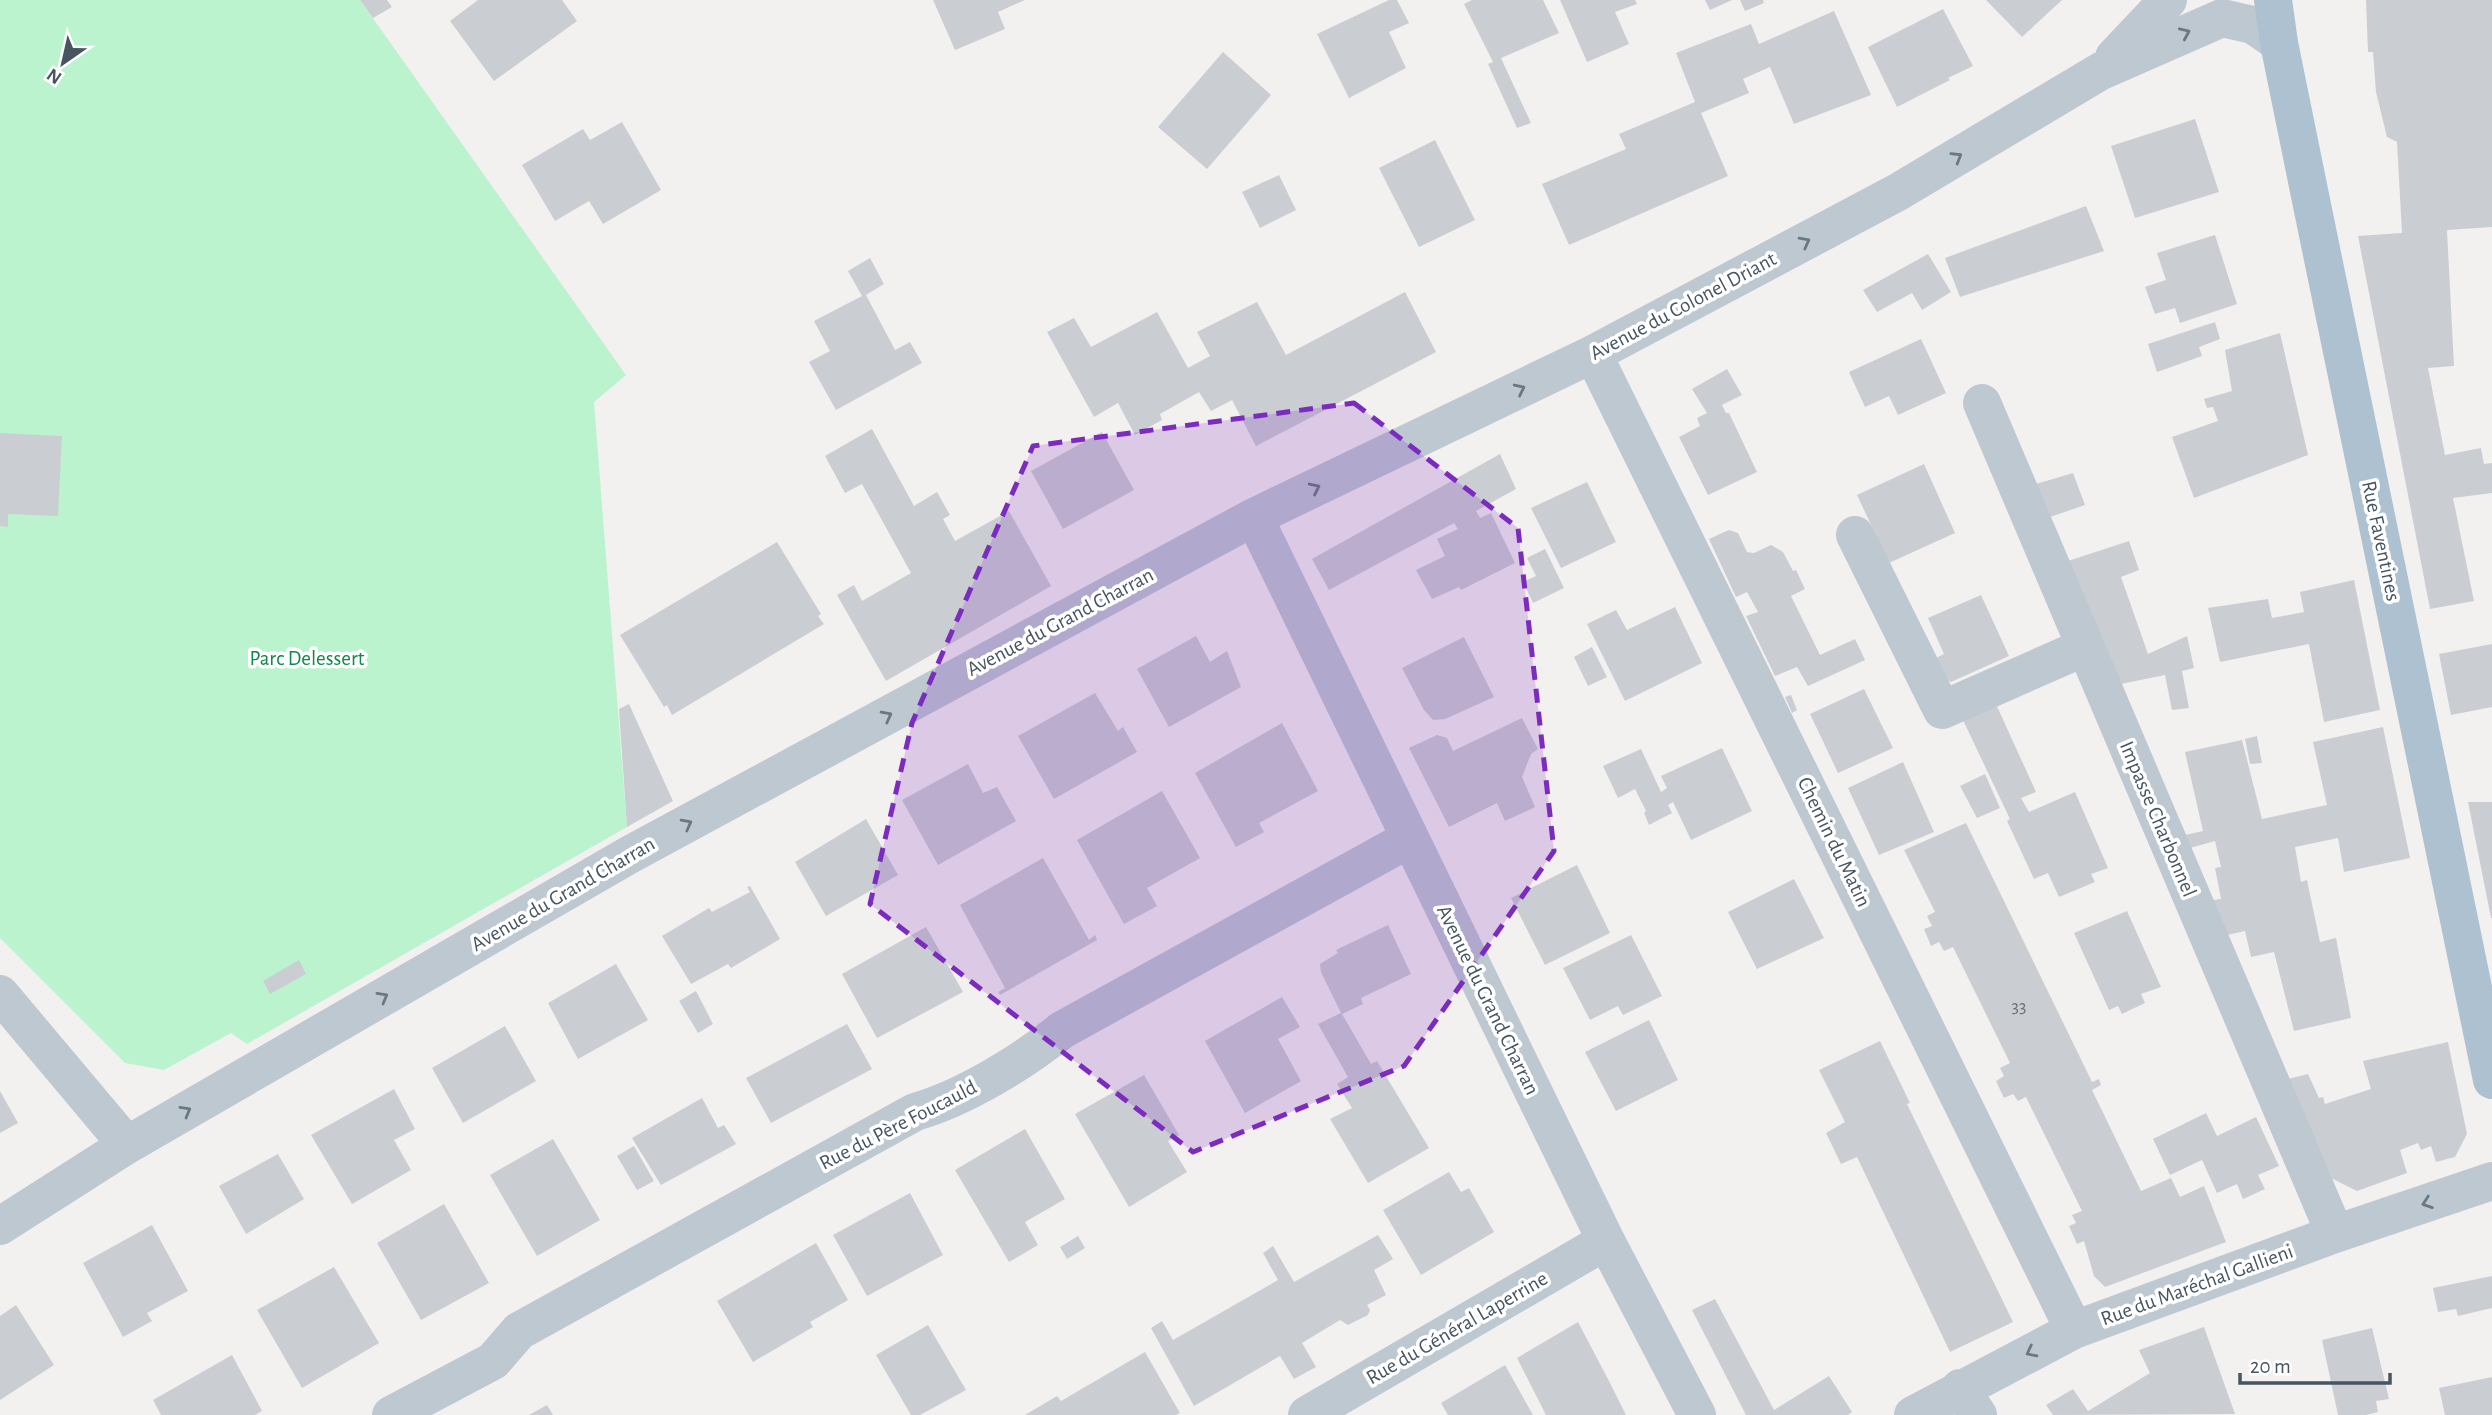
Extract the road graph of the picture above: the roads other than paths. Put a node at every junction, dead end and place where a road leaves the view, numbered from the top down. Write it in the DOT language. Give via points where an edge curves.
graph roads {
  1 [pos="2168,0"];
  2 [pos="2273,0"];
  3 [pos="2279,43"];
  4 [pos="2101,71"];
  5 [pos="1593,354"];
  6 [pos="1982,403"];
  7 [pos="1254,517"];
  8 [pos="1855,535"];
  9 [pos="2085,647"];
  10 [pos="1409,839"];
  11 [pos="0,994"];
  12 [pos="2492,1080"];
  13 [pos="127,1145"];
  14 [pos="2492,1181"];
  15 [pos="0,1226"];
  16 [pos="2335,1234"];
  17 [pos="1606,1241"];
  18 [pos="2074,1330"];
  19 [pos="1969,1402"];
  20 [pos="391,1415"];
  21 [pos="1307,1415"];
  22 [pos="1697,1415"];
  23 [pos="1913,1415"];
  1 -- 4 [label="street, Avenue du Colonel Driant"];
  2 -- 3 [label="main road, Rue Faventines"];
  4 -- 3 [label="street, Avenue du Colonel Driant, one-way" via="2222,18 2253,25"];
  3 -- 12 [label="main road, Rue Faventines"];
  5 -- 4 [label="street, Avenue du Colonel Driant, one-way" via="1898,192"];
  7 -- 5 [label="street, Avenue du Colonel Driant, one-way"];
  5 -- 18 [label="street, Chemin du Matin"];
  6 -- 9 [label="street, Impasse Charbonnel"];
  7 -- 10 [label="street, Avenue du Grand Charran"];
  13 -- 7 [label="street, Avenue du Grand Charran, one-way" via="629,855"];
  8 -- 9 [label="street" via="1942,710"];
  9 -- 16 [label="street, Impasse Charbonnel"];
  10 -- 17 [label="street, Avenue du Grand Charran"];
  10 -- 20 [label="street, Rue du Père Foucauld" via="1062,1030 1033,1054 939,1105 915,1112 519,1331 493,1361"];
  11 -- 13 [label="street"];
  13 -- 15 [label="street, Avenue du Grand Charran"];
  14 -- 16 [label="street, Rue du Maréchal Gallieni, one-way"];
  16 -- 18 [label="street, Rue du Maréchal Gallieni"];
  17 -- 21 [label="street, Rue du Général Laperrine"];
  17 -- 22 [label="street, Avenue du Grand Charran"];
  18 -- 19 [label="street, Rue du Maréchal Gallieni, one-way"];
  19 -- 23 [label="street, Rue du Maréchal Gallieni"];
}
